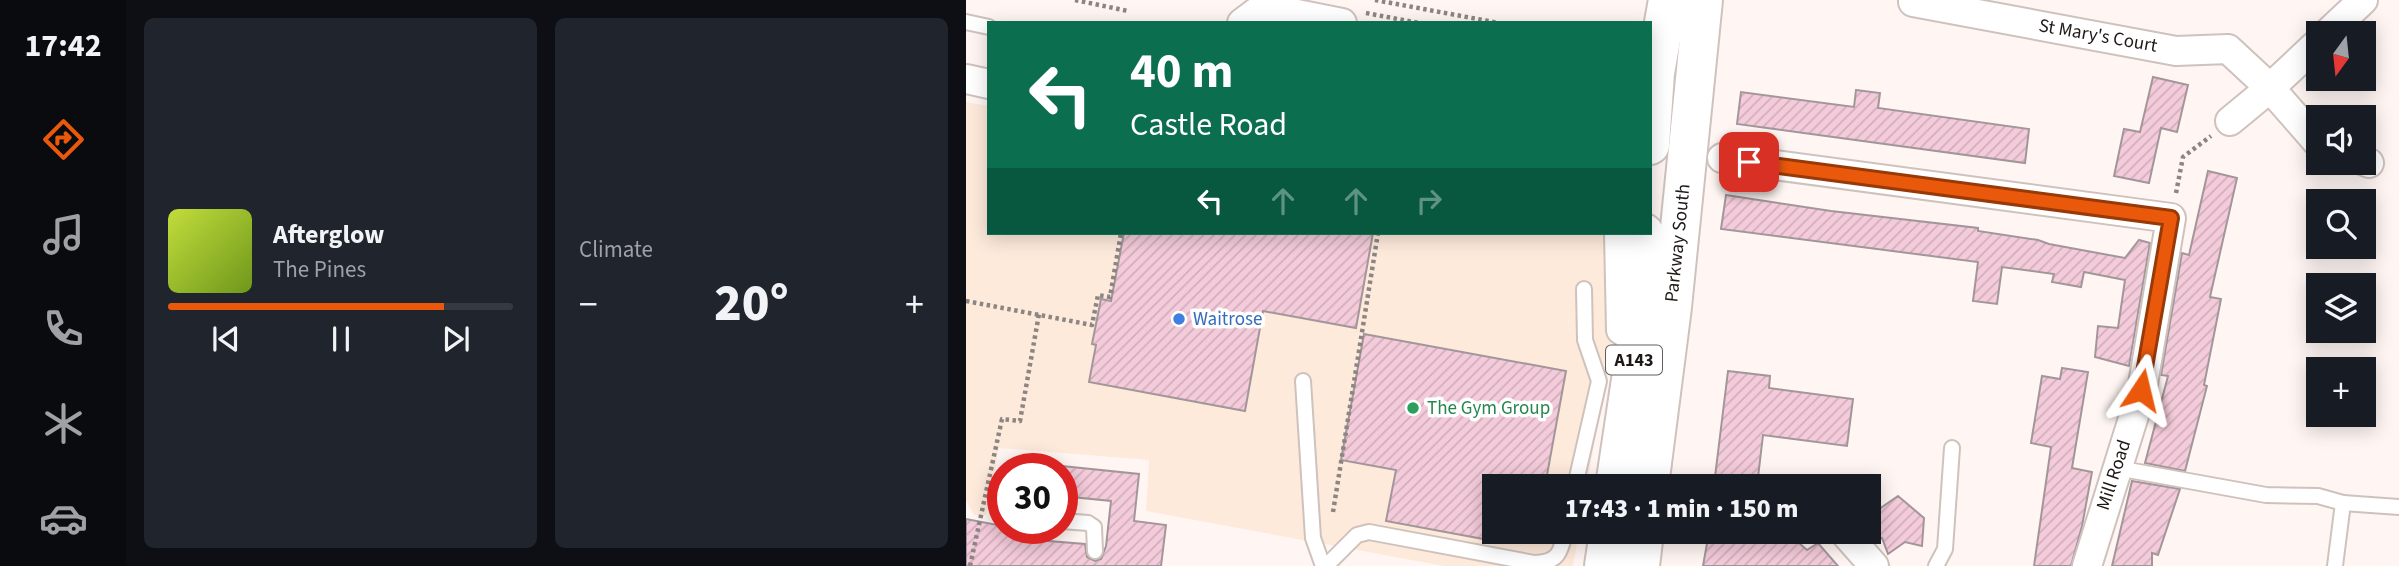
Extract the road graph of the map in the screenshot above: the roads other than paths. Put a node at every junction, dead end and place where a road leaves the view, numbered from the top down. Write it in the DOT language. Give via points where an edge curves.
graph roads {
  1 [pos="1668,0"];
  2 [pos="1703,0"];
  3 [pos="2363,0"];
  4 [pos="1913,2"];
  5 [pos="1245,21"];
  6 [pos="1332,21"];
  7 [pos="2341,21"];
  8 [pos="966,22"];
  9 [pos="987,27"];
  10 [pos="2306,54"];
  11 [pos="966,79"];
  12 [pos="987,84"];
  13 [pos="2270,89"];
  14 [pos="1652,121"];
  15 [pos="2230,121"];
  16 [pos="2306,129"];
  17 [pos="1722,158"];
  18 [pos="1619,235"];
  19 [pos="1644,235"];
  20 [pos="1584,289"];
  21 [pos="1303,381"];
  22 [pos="1952,448"];
  23 [pos="2117,468"];
  24 [pos="1578,474"];
  25 [pos="1615,474"];
  26 [pos="1616,474"];
  27 [pos="1651,474"];
  28 [pos="2343,503"];
  29 [pos="2399,508"];
  30 [pos="1078,523"];
  31 [pos="1562,544"];
  32 [pos="1607,544"];
  33 [pos="1643,544"];
  34 [pos="1855,544"];
  35 [pos="1095,551"];
  36 [pos="1324,566"];
  37 [pos="1604,566"];
  38 [pos="1640,566"];
  39 [pos="1874,566"];
  40 [pos="1936,566"];
  41 [pos="2087,566"];
  42 [pos="2335,566"];
  1 -- 14 [label="main road"];
  2 -- 27 [label="main road, Parkway South / A143"];
  3 -- 7 [label="street"];
  4 -- 13 [label="street, St Mary's Court" via="2176,51 2228,49"];
  5 -- 6 [label="street" via="1258,11 1272,9"];
  8 -- 9 [label="lane"];
  10 -- 13 [label="street"];
  11 -- 12 [label="street"];
  13 -- 15 [label="street"];
  13 -- 16 [label="street, St Mary's Court"];
  17 -- 23 [label="street, Mill Road" via="2171,218 2141,390"];
  18 -- 25 [label="street" via="1621,362"];
  19 -- 26 [label="main road, Parkway South / A143" via="1635,353"];
  20 -- 24 [label="lane" via="1584,340 1599,381"];
  21 -- 36 [label="lane" via="1313,538"];
  22 -- 40 [label="lane" via="1945,549"];
  23 -- 28 [label="lane" via="2254,493 2318,496"];
  23 -- 41 [label="street, Mill Road"];
  28 -- 29 [label="lane"];
  28 -- 42 [label="lane"];
  30 -- 35 [label="lane" via="1094,527"];
  31 -- 36 [label="lane" via="1555,558 1535,563 1368,532 1357,536"];
  32 -- 37 [label="main road"];
  33 -- 38 [label="main road"];
  34 -- 39 [label="street"];
}
